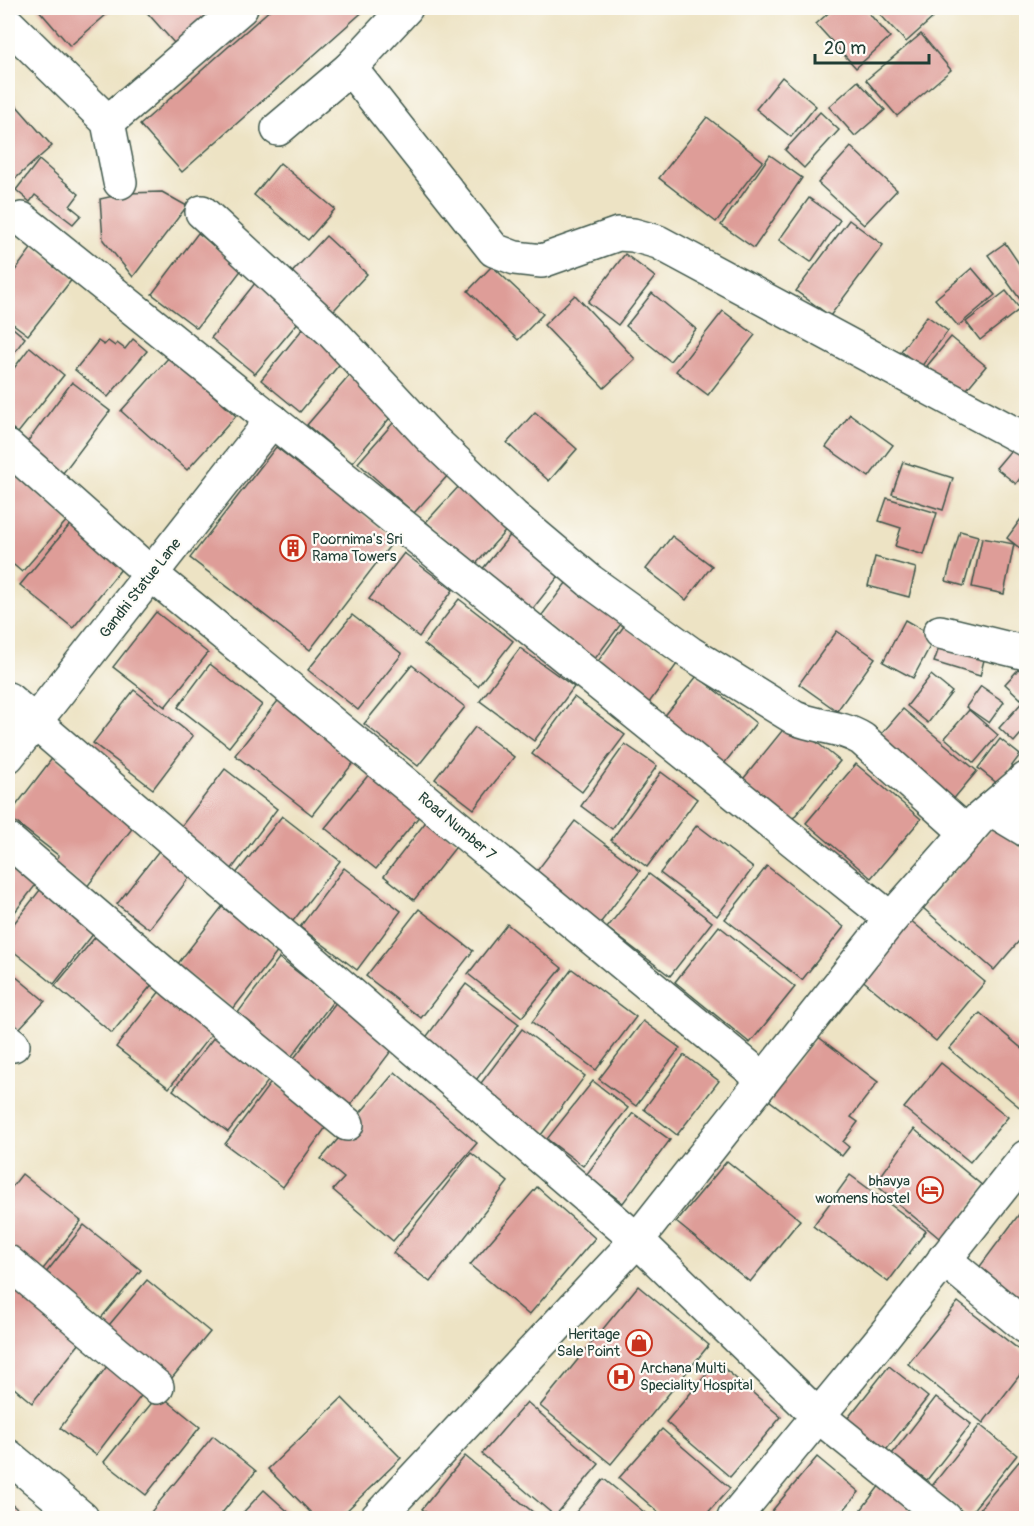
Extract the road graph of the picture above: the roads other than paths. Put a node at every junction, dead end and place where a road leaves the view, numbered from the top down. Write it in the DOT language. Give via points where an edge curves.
graph roads {
  1 [pos="241,8"];
  2 [pos="406,8"];
  3 [pos="8,24"];
  4 [pos="350,68"];
  5 [pos="108,122"];
  6 [pos="278,129"];
  7 [pos="120,182"];
  8 [pos="202,212"];
  9 [pos="22,219"];
  10 [pos="272,420"];
  11 [pos="1026,440"];
  12 [pos="8,447"];
  13 [pos="151,574"];
  14 [pos="940,632"];
  15 [pos="1026,653"];
  16 [pos="8,699"];
  17 [pos="34,723"];
  18 [pos="8,756"];
  19 [pos="1026,779"];
  20 [pos="990,809"];
  21 [pos="1026,830"];
  22 [pos="967,833"];
  23 [pos="8,840"];
  24 [pos="891,919"];
  25 [pos="763,1079"];
  26 [pos="346,1124"];
  27 [pos="1026,1157"];
  28 [pos="637,1239"];
  29 [pos="944,1259"];
  30 [pos="8,1262"];
  31 [pos="1026,1327"];
  32 [pos="157,1387"];
  33 [pos="818,1415"];
  34 [pos="8,1456"];
  35 [pos="82,1518"];
  36 [pos="377,1518"];
  37 [pos="734,1518"];
  38 [pos="945,1518"];
  1 -- 5 [label="street"];
  2 -- 4 [label="street"];
  3 -- 5 [label="street"];
  4 -- 6 [label="street"];
  4 -- 11 [label="street" via="495,250 515,258 542,261 618,234 658,242"];
  5 -- 7 [label="street"];
  8 -- 22 [label="street" via="332,332 438,445 590,581 690,653 795,718 842,729 862,739"];
  9 -- 10 [label="street"];
  10 -- 13 [label="street, Gandhi Statue Lane"];
  10 -- 24 [label="street"];
  12 -- 13 [label="street, Road Number 7"];
  13 -- 17 [label="street, Gandhi Statue Lane"];
  13 -- 25 [label="street, Road Number 7"];
  14 -- 15 [label="street"];
  16 -- 17 [label="street"];
  17 -- 18 [label="street, Gandhi Statue Lane"];
  17 -- 28 [label="street"];
  19 -- 20 [label="street"];
  20 -- 21 [label="street"];
  20 -- 22 [label="street"];
  22 -- 24 [label="street"];
  23 -- 26 [label="street"];
  24 -- 25 [label="street"];
  25 -- 28 [label="street"];
  27 -- 29 [label="street"];
  28 -- 33 [label="street"];
  28 -- 36 [label="street"];
  29 -- 31 [label="street"];
  29 -- 33 [label="street"];
  30 -- 32 [label="street"];
  33 -- 37 [label="street"];
  33 -- 38 [label="street"];
  34 -- 35 [label="street"];
}
